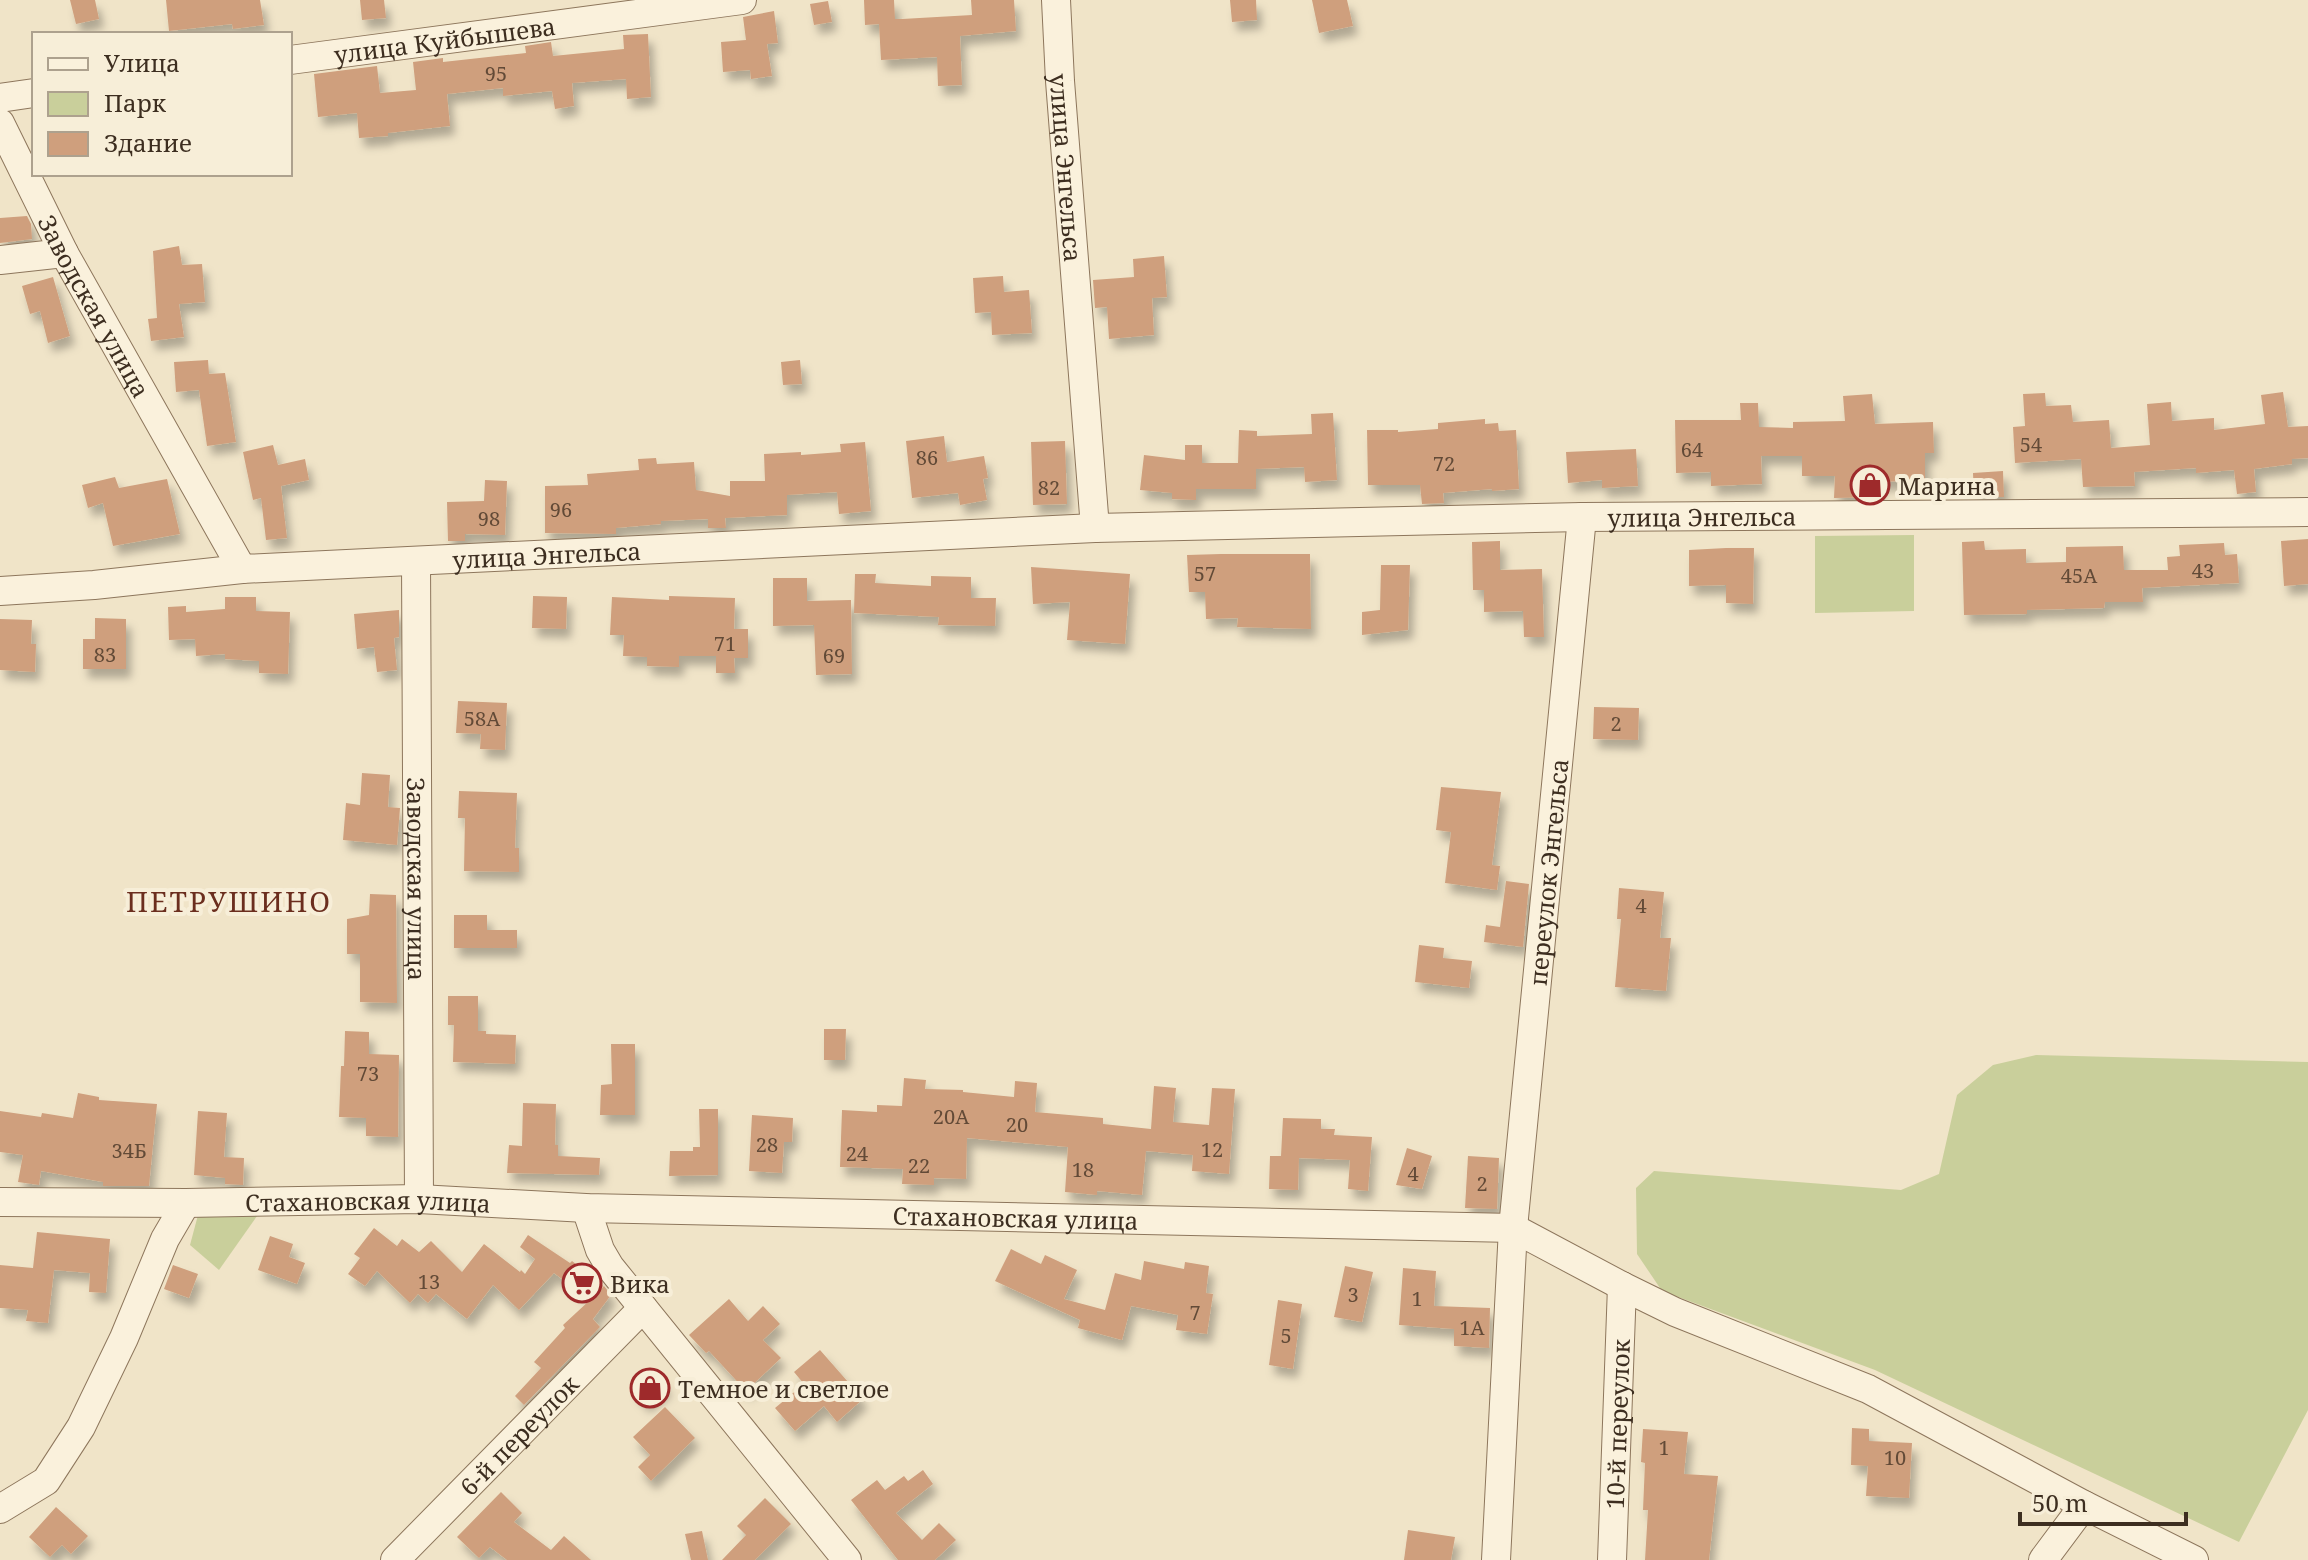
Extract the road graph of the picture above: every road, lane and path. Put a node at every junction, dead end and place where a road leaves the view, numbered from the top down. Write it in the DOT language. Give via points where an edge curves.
graph roads {
  1 [pos="742,0"];
  2 [pos="1056,0"];
  3 [pos="292,60"];
  4 [pos="32,93"];
  5 [pos="0,98"];
  6 [pos="0,123"];
  7 [pos="64,253"];
  8 [pos="0,260"];
  9 [pos="2308,512"];
  10 [pos="1582,517"];
  11 [pos="1095,528"];
  12 [pos="416,561"];
  13 [pos="242,569"];
  14 [pos="0,591"];
  15 [pos="419,1199"];
  16 [pos="0,1202"];
  17 [pos="186,1203"];
  18 [pos="586,1208"];
  19 [pos="1513,1228"];
  20 [pos="1622,1286"];
  21 [pos="643,1308"];
  22 [pos="2084,1505"];
  23 [pos="0,1509"];
  24 [pos="395,1560"];
  25 [pos="847,1560"];
  26 [pos="1496,1560"];
  27 [pos="1612,1560"];
  28 [pos="2043,1560"];
  29 [pos="2194,1560"];
  1 -- 3 [label="street, улица Куйбышева"];
  2 -- 11 [label="street, улица Энгельса"];
  4 -- 5 [label="street"];
  6 -- 7 [label="street, Заводская улица"];
  7 -- 8 [label="street"];
  7 -- 13 [label="street, Заводская улица"];
  9 -- 10 [label="street, улица Энгельса"];
  10 -- 11 [label="street, улица Энгельса"];
  10 -- 19 [label="street, переулок Энгельса"];
  11 -- 12 [label="street, улица Энгельса"];
  12 -- 13 [label="street, улица Энгельса"];
  12 -- 15 [label="street, Заводская улица"];
  13 -- 14 [label="street, улица Энгельса"];
  15 -- 17 [label="street, Стахановская улица"];
  15 -- 18 [label="street, Стахановская улица"];
  16 -- 17 [label="street, Стахановская улица"];
  17 -- 23 [label="street" via="81,1427 46,1481"];
  18 -- 19 [label="street, Стахановская улица"];
  18 -- 21 [label="street" via="600,1250"];
  19 -- 20 [label="street"];
  19 -- 26 [label="street"];
  20 -- 22 [label="street" via="1868,1389"];
  20 -- 27 [label="street, 10-й переулок"];
  21 -- 24 [label="street, 6-й переулок"];
  21 -- 25 [label="street"];
  22 -- 28 [label="street"];
  22 -- 29 [label="street"];
}
